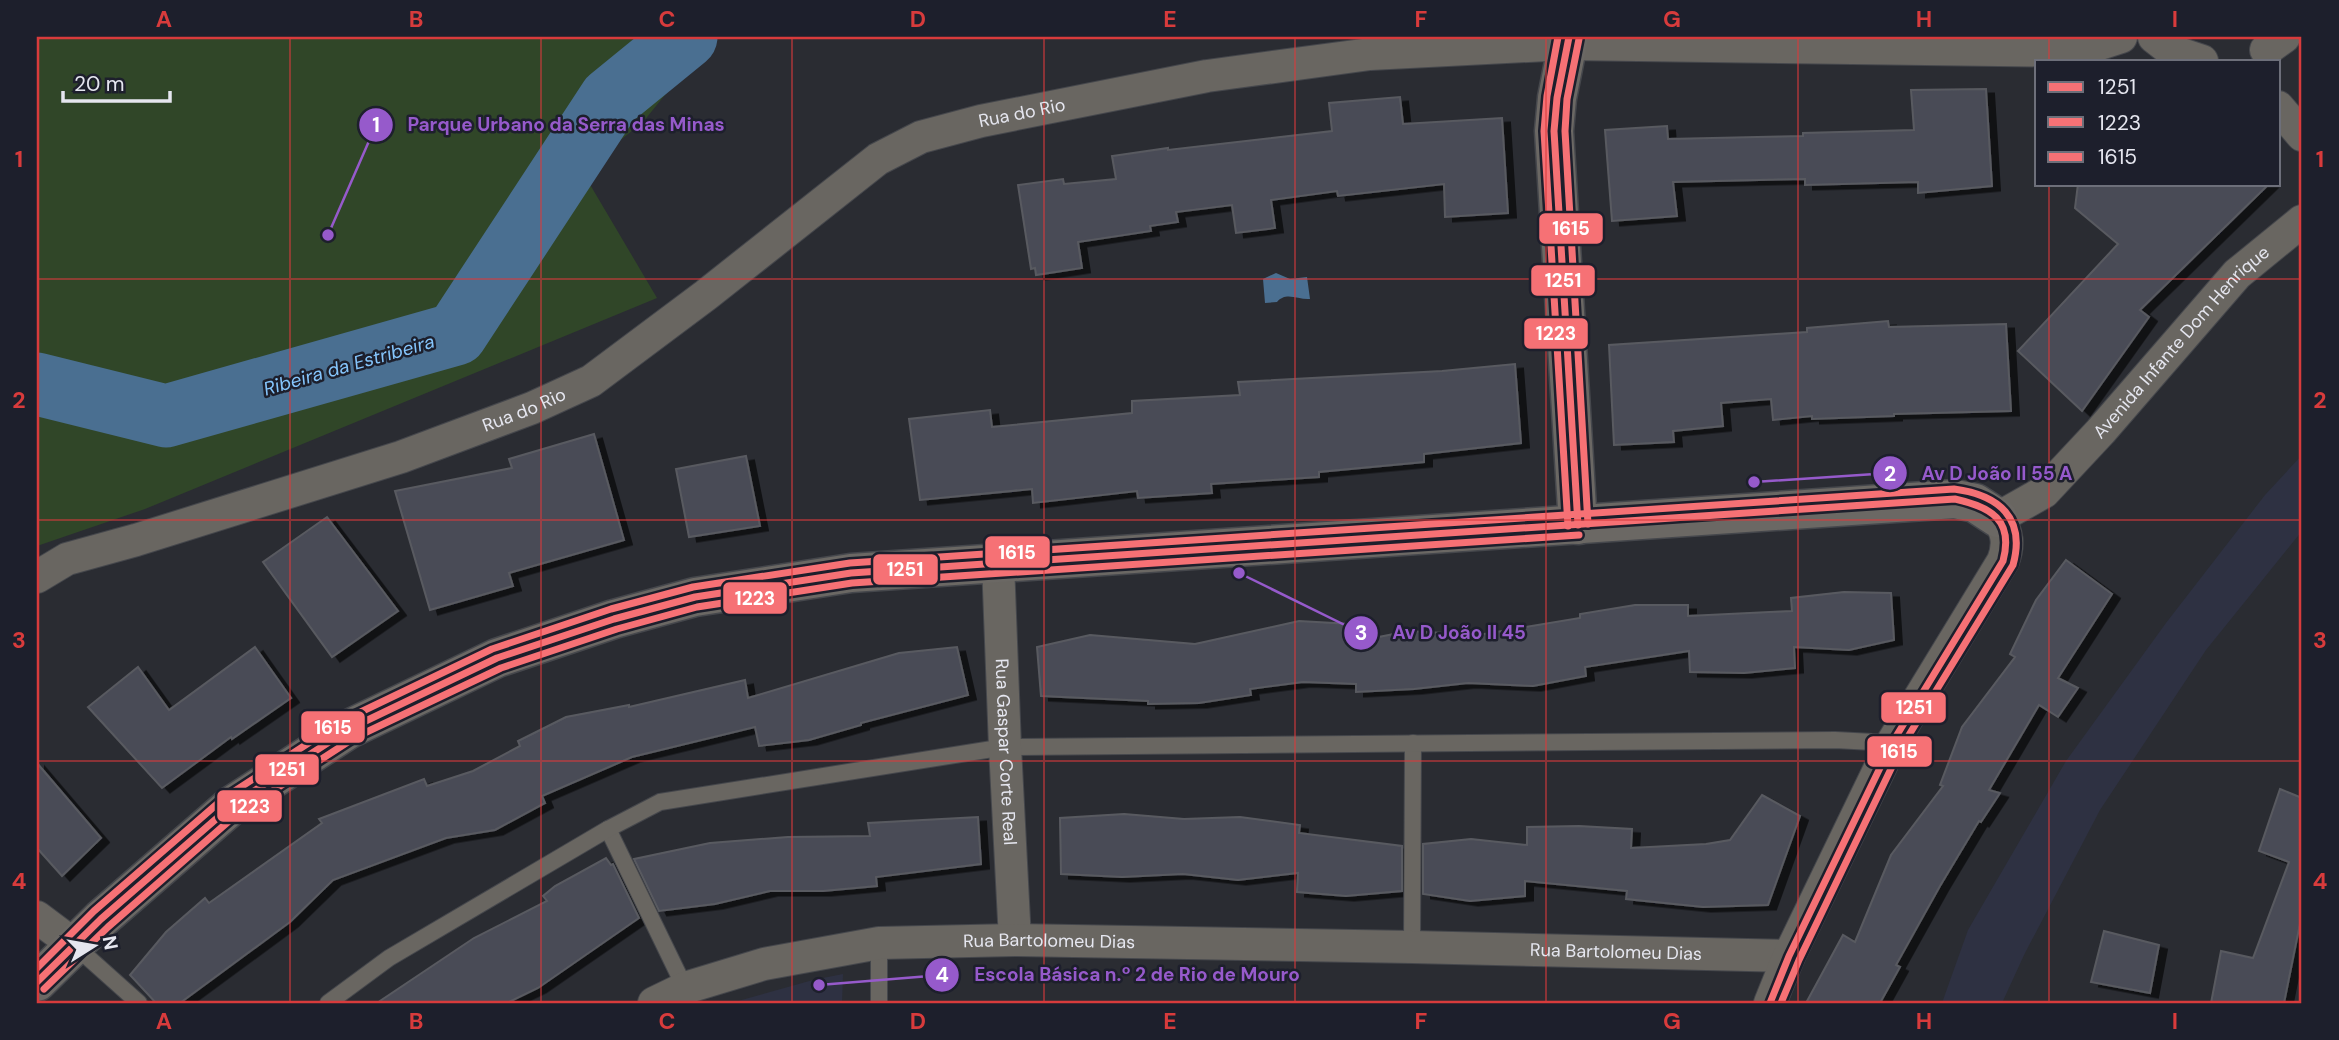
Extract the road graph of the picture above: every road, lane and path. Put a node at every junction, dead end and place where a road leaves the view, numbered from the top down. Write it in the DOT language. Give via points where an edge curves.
graph roads {
  1 [pos="2121,37"];
  2 [pos="2154,37"];
  3 [pos="1568,41"];
  4 [pos="2199,60"];
  5 [pos="2280,109"];
  6 [pos="2302,135"];
  7 [pos="2302,221"];
  8 [pos="1998,518"];
  9 [pos="1578,525"];
  10 [pos="998,563"];
  11 [pos="37,577"];
  12 [pos="1413,743"];
  13 [pos="1892,743"];
  14 [pos="1005,747"];
  15 [pos="608,829"];
  16 [pos="37,918"];
  17 [pos="1015,940"];
  18 [pos="879,943"];
  19 [pos="73,944"];
  20 [pos="1412,947"];
  21 [pos="1789,956"];
  22 [pos="37,982"];
  23 [pos="685,988"];
  24 [pos="139,1003"];
  25 [pos="328,1003"];
  26 [pos="654,1003"];
  27 [pos="879,1003"];
  28 [pos="1770,1003"];
  1 -- 3 [label="street, Rua do Rio" via="2078,51"];
  2 -- 4 [label="street" via="2172,51"];
  3 -- 9 [label="street" via="1556,98 1555,131"];
  3 -- 11 [label="street, Rua do Rio" via="1370,54 1208,75 922,137 878,159 591,381 401,457 67,559"];
  5 -- 6 [label="street"];
  7 -- 8 [label="street, Avenida Infante Dom Henrique" via="2237,274 2044,492"];
  8 -- 9 [label="street" via="1975,503 1955,499"];
  8 -- 13 [label="street" via="2008,539 2003,561"];
  9 -- 10 [label="street"];
  10 -- 14 [label="street, Rua Gaspar Corte Real"];
  10 -- 19 [label="street" via="851,573 695,597 497,658 349,729 231,806"];
  12 -- 13 [label="lane"];
  12 -- 14 [label="lane"];
  12 -- 20 [label="lane"];
  13 -- 21 [label="street"];
  14 -- 15 [label="lane" via="660,802"];
  14 -- 17 [label="street, Rua Gaspar Corte Real"];
  15 -- 23 [label="lane"];
  15 -- 25 [label="lane" via="389,958"];
  16 -- 19 [label="street"];
  17 -- 18 [label="street, Rua Bartolomeu Dias"];
  17 -- 20 [label="street, Rua Bartolomeu Dias"];
  18 -- 23 [label="street, Rua Bartolomeu Dias" via="764,964"];
  18 -- 27 [label="lane"];
  19 -- 22 [label="street"];
  19 -- 24 [label="lane"];
  20 -- 21 [label="street, Rua Bartolomeu Dias"];
  21 -- 28 [label="street"];
  23 -- 26 [label="street, Rua Bartolomeu Dias"];
}
